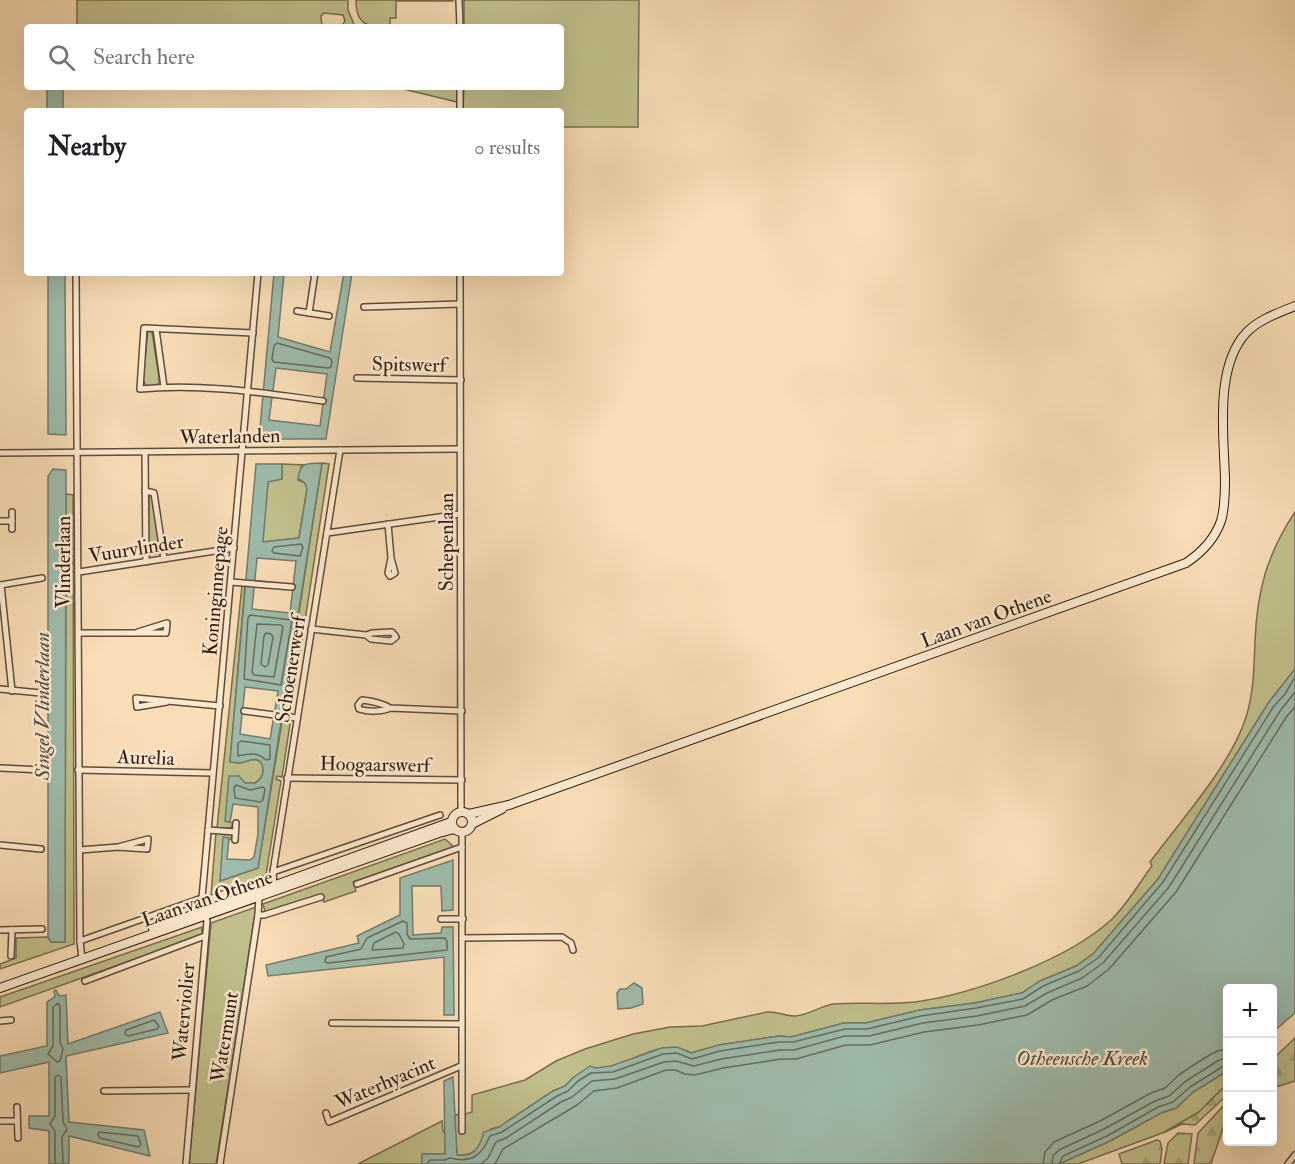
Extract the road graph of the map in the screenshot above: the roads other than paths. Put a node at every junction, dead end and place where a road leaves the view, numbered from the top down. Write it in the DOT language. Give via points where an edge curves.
graph roads {
  1 [pos="459,0"];
  2 [pos="459,24"];
  3 [pos="460,90"];
  4 [pos="460,108"];
  5 [pos="76,276"];
  6 [pos="258,276"];
  7 [pos="315,276"];
  8 [pos="460,276"];
  9 [pos="460,304"];
  10 [pos="1295,306"];
  11 [pos="364,308"];
  12 [pos="297,311"];
  13 [pos="309,313"];
  14 [pos="329,316"];
  15 [pos="156,329"];
  16 [pos="253,333"];
  17 [pos="357,378"];
  18 [pos="460,380"];
  19 [pos="164,387"];
  20 [pos="248,390"];
  21 [pos="323,401"];
  22 [pos="460,449"];
  23 [pos="340,450"];
  24 [pos="243,451"];
  25 [pos="145,452"];
  26 [pos="0,453"];
  27 [pos="77,453"];
  28 [pos="145,490"];
  29 [pos="12,512"];
  30 [pos="460,514"];
  31 [pos="0,521"];
  32 [pos="12,521"];
  33 [pos="388,524"];
  34 [pos="12,529"];
  35 [pos="327,533"];
  36 [pos="234,548"];
  37 [pos="391,558"];
  38 [pos="164,559"];
  39 [pos="146,562"];
  40 [pos="79,572"];
  41 [pos="42,578"];
  42 [pos="231,582"];
  43 [pos="1,585"];
  44 [pos="292,587"];
  45 [pos="311,629"];
  46 [pos="138,632"];
  47 [pos="78,633"];
  48 [pos="366,635"];
  49 [pos="0,689"];
  50 [pos="12,691"];
  51 [pos="41,693"];
  52 [pos="167,702"];
  53 [pos="220,706"];
  54 [pos="390,708"];
  55 [pos="244,711"];
  56 [pos="462,711"];
  57 [pos="297,718"];
  58 [pos="0,768"];
  59 [pos="43,770"];
  60 [pos="78,770"];
  61 [pos="213,773"];
  62 [pos="287,778"];
  63 [pos="462,780"];
  64 [pos="509,805"];
  65 [pos="465,813"];
  66 [pos="440,815"];
  67 [pos="236,823"];
  68 [pos="418,823"];
  69 [pos="472,824"];
  70 [pos="456,828"];
  71 [pos="208,830"];
  72 [pos="235,832"];
  73 [pos="423,836"];
  74 [pos="235,840"];
  75 [pos="0,845"];
  76 [pos="118,847"];
  77 [pos="462,847"];
  78 [pos="41,849"];
  79 [pos="80,850"];
  80 [pos="273,872"];
  81 [pos="357,884"];
  82 [pos="275,889"];
  83 [pos="259,894"];
  84 [pos="321,897"];
  85 [pos="202,898"];
  86 [pos="204,914"];
  87 [pos="258,915"];
  88 [pos="441,919"];
  89 [pos="463,919"];
  90 [pos="42,929"];
  91 [pos="0,930"];
  92 [pos="12,930"];
  93 [pos="205,936"];
  94 [pos="462,938"];
  95 [pos="80,941"];
  96 [pos="573,950"];
  97 [pos="11,956"];
  98 [pos="82,956"];
  99 [pos="85,981"];
  100 [pos="0,983"];
  101 [pos="0,988"];
  102 [pos="11,1020"];
  103 [pos="0,1021"];
  104 [pos="332,1023"];
  105 [pos="461,1024"];
  106 [pos="461,1066"];
  107 [pos="191,1090"];
  108 [pos="104,1091"];
  109 [pos="17,1107"];
  110 [pos="326,1113"];
  111 [pos="0,1121"];
  112 [pos="16,1121"];
  113 [pos="462,1131"];
  114 [pos="18,1138"];
  115 [pos="1295,1155"];
  116 [pos="186,1164"];
  117 [pos="220,1164"];
  118 [pos="1288,1164"];
  1 -- 2 [label="street"];
  3 -- 4 [label="street"];
  5 -- 27 [label="street, Vlinderlaan"];
  6 -- 16 [label="street, Koninginnepage"];
  7 -- 13 [label="street"];
  8 -- 9 [label="street, Schepenlaan"];
  9 -- 11 [label="street"];
  9 -- 18 [label="street, Schepenlaan"];
  10 -- 64 [label="street, Laan van Othene" via="1246,332 1230,358 1224,392 1225,487 1221,520 1204,548 1186,563"];
  12 -- 13 [label="street"];
  13 -- 14 [label="street"];
  15 -- 16 [label="street"];
  15 -- 19 [label="street"];
  15 -- 19 [label="street" via="144,328 140,389"];
  16 -- 20 [label="street, Koninginnepage"];
  17 -- 18 [label="street, Spitswerf"];
  18 -- 22 [label="street, Schepenlaan"];
  19 -- 20 [label="street"];
  20 -- 21 [label="street"];
  20 -- 24 [label="street, Koninginnepage"];
  22 -- 23 [label="street, Waterlanden"];
  22 -- 30 [label="street, Schepenlaan"];
  23 -- 24 [label="street, Waterlanden"];
  23 -- 35 [label="street, Schoenerwerf"];
  24 -- 25 [label="street, Waterlanden"];
  24 -- 36 [label="street, Koninginnepage"];
  25 -- 27 [label="street, Waterlanden"];
  25 -- 28 [label="street"];
  26 -- 27 [label="street, Waterlanden"];
  27 -- 40 [label="street, Vlinderlaan"];
  28 -- 38 [label="street" via="154,493"];
  28 -- 39 [label="street"];
  29 -- 32 [label="street"];
  30 -- 33 [label="street"];
  30 -- 56 [label="street, Schepenlaan"];
  31 -- 32 [label="street"];
  32 -- 34 [label="street"];
  33 -- 35 [label="street"];
  33 -- 37 [label="street"];
  35 -- 45 [label="street, Schoenerwerf"];
  36 -- 38 [label="street, Vuurvlinder"];
  36 -- 42 [label="street, Koninginnepage"];
  38 -- 39 [label="street, Vuurvlinder"];
  39 -- 40 [label="street, Vuurvlinder"];
  40 -- 47 [label="street, Vlinderlaan"];
  41 -- 43 [label="street"];
  42 -- 44 [label="street"];
  42 -- 53 [label="street, Koninginnepage"];
  43 -- 50 [label="street"];
  45 -- 48 [label="street"];
  45 -- 57 [label="street, Schoenerwerf"];
  46 -- 46 [label="street" via="166,633 167,623 157,626"];
  46 -- 47 [label="street"];
  47 -- 60 [label="street, Vlinderlaan"];
  48 -- 48 [label="street" via="391,642 396,637 392,632"];
  49 -- 50 [label="street"];
  50 -- 51 [label="street"];
  52 -- 52 [label="street" via="150,698 136,698 137,707"];
  52 -- 53 [label="street"];
  53 -- 61 [label="street, Koninginnepage"];
  54 -- 54 [label="street" via="366,700 358,705 363,711"];
  54 -- 56 [label="street"];
  55 -- 57 [label="street"];
  56 -- 63 [label="street, Schepenlaan"];
  57 -- 62 [label="street, Schoenerwerf"];
  58 -- 59 [label="street"];
  60 -- 61 [label="street, Aurelia"];
  60 -- 79 [label="street, Vlinderlaan"];
  61 -- 71 [label="street, Koninginnepage"];
  62 -- 63 [label="street, Hoogaarswerf"];
  62 -- 80 [label="street, Schoenerwerf"];
  63 -- 65 [label="street, Schepenlaan"];
  64 -- 65 [label="street, Laan van Othene"];
  64 -- 69 [label="street, Laan van Othene"];
  65 -- 69 [label="street"];
  65 -- 70 [label="street" via="454,815"];
  66 -- 68 [label="street, Laan van Othene"];
  67 -- 72 [label="street"];
  68 -- 73 [label="street"];
  68 -- 80 [label="street, Laan van Othene"];
  69 -- 70 [label="street, Laan van Othene" via="469,830"];
  70 -- 73 [label="street, Laan van Othene"];
  70 -- 77 [label="street, Waterhyacint"];
  71 -- 72 [label="street"];
  71 -- 85 [label="street, Koninginnepage"];
  72 -- 74 [label="street"];
  73 -- 82 [label="street, Laan van Othene"];
  75 -- 78 [label="street"];
  76 -- 76 [label="street" via="147,849 148,839 128,844"];
  76 -- 79 [label="street"];
  77 -- 81 [label="street"];
  77 -- 89 [label="street, Waterhyacint"];
  79 -- 95 [label="street, Vlinderlaan"];
  80 -- 82 [label="street, Schoenerwerf"];
  82 -- 83 [label="street, Laan van Othene"];
  83 -- 86 [label="street, Laan van Othene"];
  83 -- 87 [label="street, Watermunt"];
  84 -- 87 [label="street"];
  85 -- 86 [label="street, Koninginnepage"];
  85 -- 95 [label="street, Laan van Othene"];
  86 -- 93 [label="street, Waterviolier"];
  86 -- 98 [label="street, Laan van Othene"];
  87 -- 117 [label="street, Watermunt"];
  88 -- 89 [label="street"];
  89 -- 94 [label="street, Waterhyacint"];
  90 -- 92 [label="street"];
  91 -- 92 [label="street"];
  92 -- 97 [label="street"];
  93 -- 99 [label="street, Waterviolier"];
  93 -- 107 [label="street, Waterviolier"];
  94 -- 96 [label="street" via="562,937"];
  94 -- 105 [label="street, Waterhyacint"];
  95 -- 98 [label="street, Vlinderlaan"];
  98 -- 100 [label="street, Laan van Othene"];
  98 -- 101 [label="street, Laan van Othene"];
  102 -- 103 [label="street"];
  104 -- 105 [label="street, Waterhyacint"];
  105 -- 106 [label="street, Waterhyacint"];
  106 -- 110 [label="street, Waterhyacint" via="329,1122"];
  106 -- 113 [label="street, Waterhyacint"];
  107 -- 108 [label="street, Waterviolier"];
  107 -- 116 [label="street, Waterviolier"];
  109 -- 112 [label="street"];
  111 -- 112 [label="street"];
  112 -- 114 [label="street"];
  115 -- 118 [label="street"];
}
